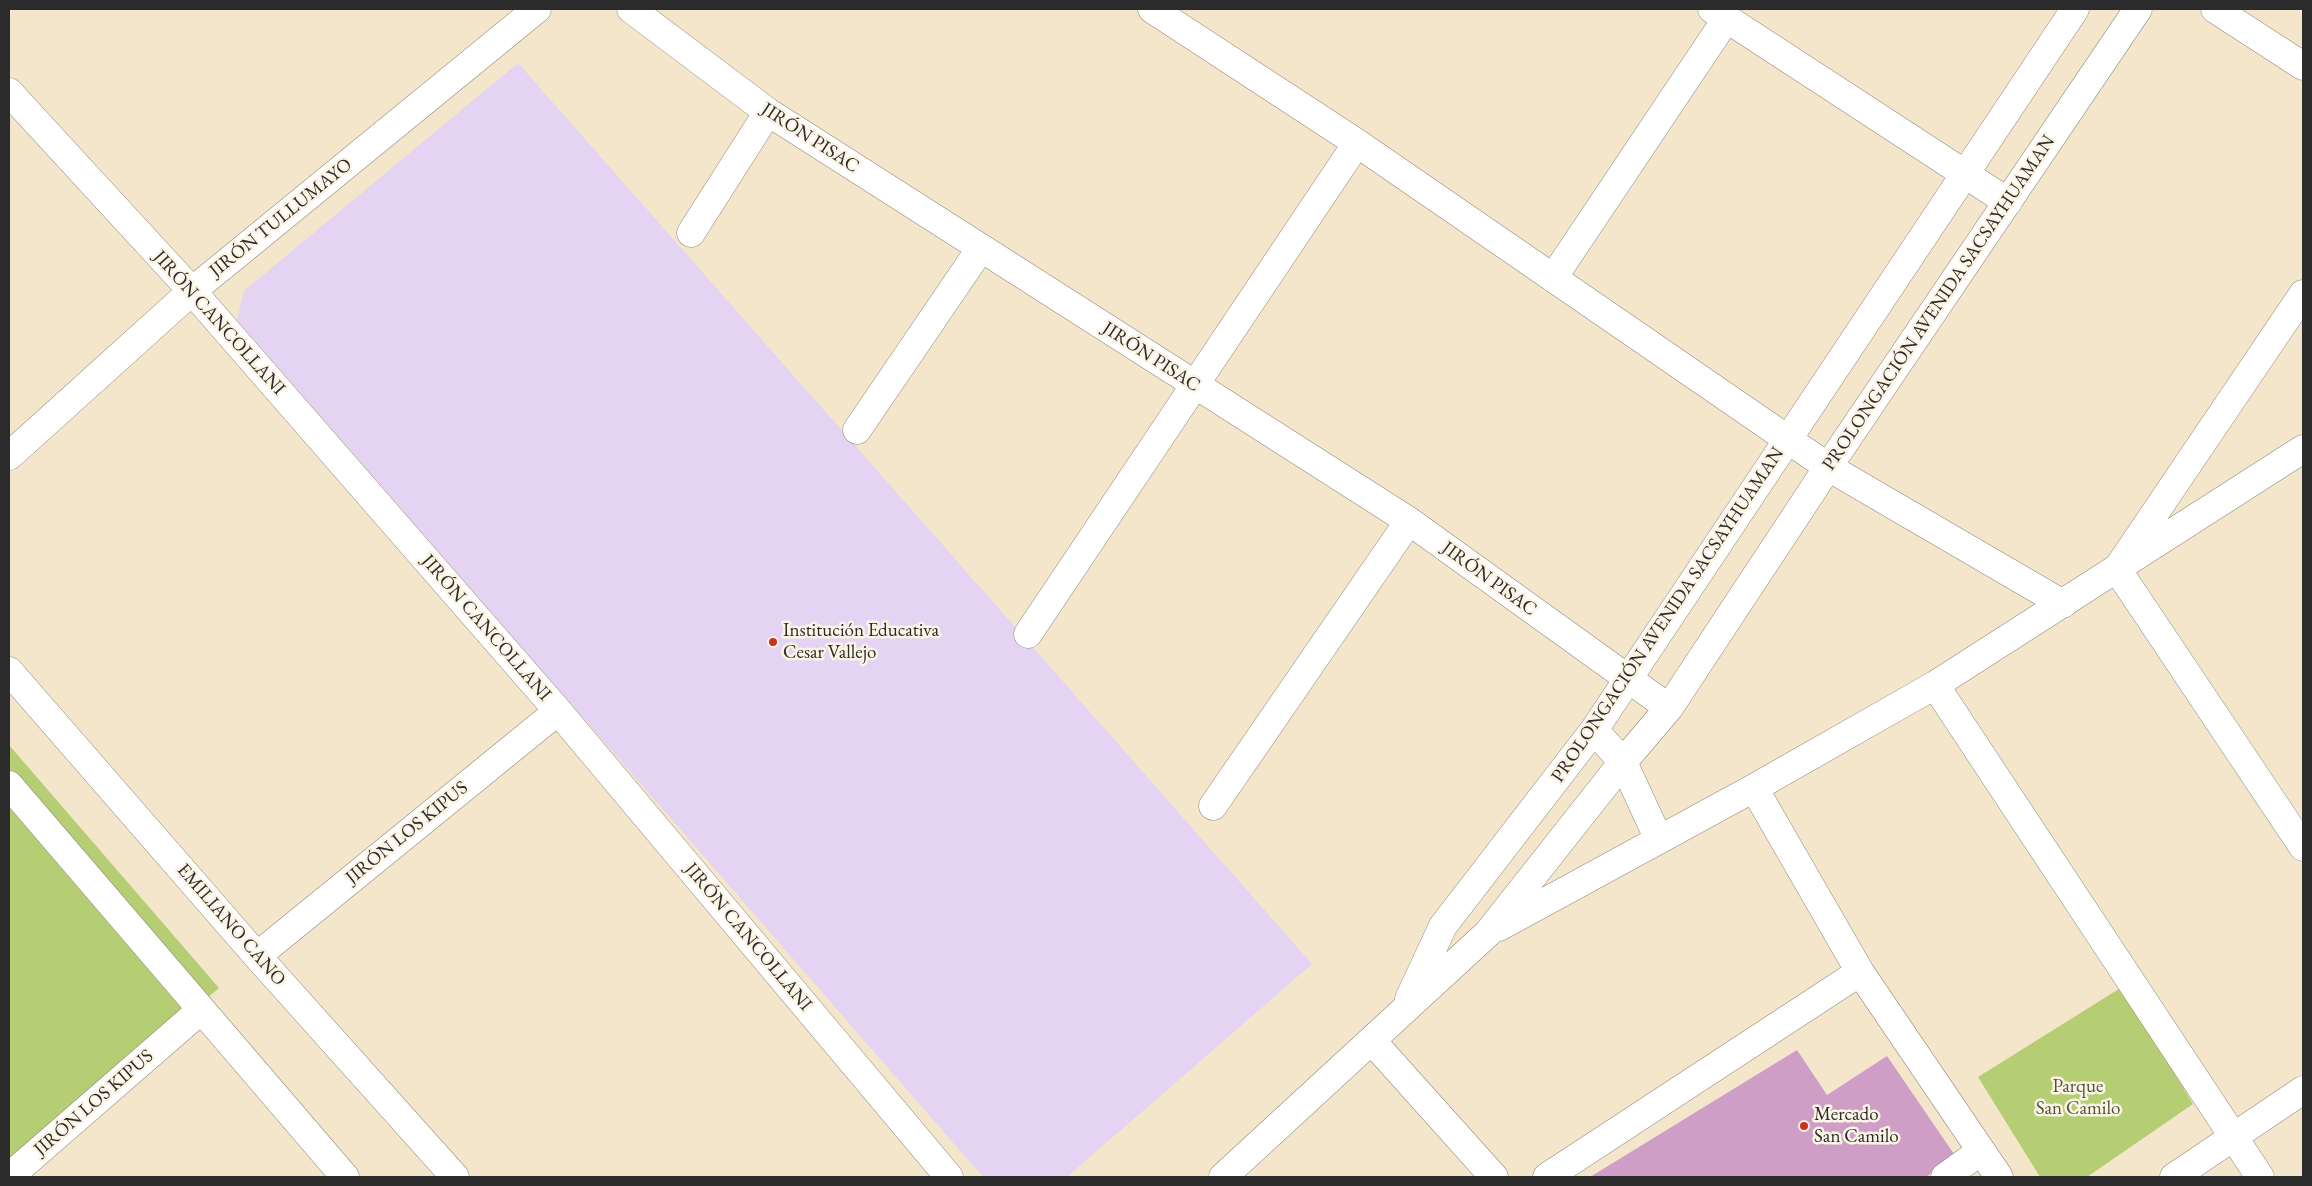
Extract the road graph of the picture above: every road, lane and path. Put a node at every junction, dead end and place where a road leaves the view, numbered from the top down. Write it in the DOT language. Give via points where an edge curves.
graph roads {
  1 [pos="537,9"];
  2 [pos="631,9"];
  3 [pos="1152,9"];
  4 [pos="2076,9"];
  5 [pos="2138,9"];
  6 [pos="2215,9"];
  7 [pos="1719,14"];
  8 [pos="2303,66"];
  9 [pos="9,92"];
  10 [pos="768,112"];
  11 [pos="1357,143"];
  12 [pos="1964,174"];
  13 [pos="2008,202"];
  14 [pos="691,233"];
  15 [pos="981,248"];
  16 [pos="1552,278"];
  17 [pos="192,291"];
  18 [pos="2303,294"];
  19 [pos="1195,385"];
  20 [pos="858,430"];
  21 [pos="1788,440"];
  22 [pos="2303,451"];
  23 [pos="9,456"];
  24 [pos="1828,467"];
  25 [pos="1409,521"];
  26 [pos="2117,568"];
  27 [pos="2063,604"];
  28 [pos="1028,634"];
  29 [pos="9,671"];
  30 [pos="1627,679"];
  31 [pos="1935,685"];
  32 [pos="1668,708"];
  33 [pos="558,711"];
  34 [pos="1594,730"];
  35 [pos="1623,762"];
  36 [pos="9,785"];
  37 [pos="1754,788"];
  38 [pos="1213,806"];
  39 [pos="1659,840"];
  40 [pos="2303,847"];
  41 [pos="1443,926"];
  42 [pos="1488,933"];
  43 [pos="257,956"];
  44 [pos="1860,972"];
  45 [pos="201,1010"];
  46 [pos="1404,1010"];
  47 [pos="1372,1041"];
  48 [pos="2303,1090"];
  49 [pos="2234,1137"];
  50 [pos="1981,1151"];
  51 [pos="9,1177"];
  52 [pos="346,1177"];
  53 [pos="455,1177"];
  54 [pos="949,1177"];
  55 [pos="1223,1177"];
  56 [pos="1494,1177"];
  57 [pos="1546,1177"];
  58 [pos="1945,1177"];
  59 [pos="1999,1177"];
  60 [pos="2174,1177"];
  61 [pos="2260,1177"];
  1 -- 17 [label="street, JIRÓN TULLUMAYO"];
  2 -- 10 [label="street, JIRÓN PISAC"];
  3 -- 11 [label="street"];
  4 -- 12 [label="street, PROLONGACIÓN AVENIDA SACSAYHUAMAN"];
  5 -- 13 [label="street, PROLONGACIÓN AVENIDA SACSAYHUAMAN"];
  6 -- 8 [label="street"];
  7 -- 12 [label="street"];
  7 -- 16 [label="street"];
  9 -- 17 [label="street, JIRÓN CANCOLLANI"];
  10 -- 14 [label="street"];
  10 -- 15 [label="street, JIRÓN PISAC"];
  11 -- 16 [label="street"];
  11 -- 19 [label="street"];
  12 -- 13 [label="street"];
  12 -- 21 [label="street, PROLONGACIÓN AVENIDA SACSAYHUAMAN"];
  13 -- 24 [label="street, PROLONGACIÓN AVENIDA SACSAYHUAMAN"];
  15 -- 19 [label="street, JIRÓN PISAC"];
  15 -- 20 [label="street"];
  16 -- 21 [label="street"];
  17 -- 23 [label="street, JIRÓN TULLUMAYO"];
  17 -- 33 [label="street, JIRÓN CANCOLLANI"];
  18 -- 26 [label="street"];
  19 -- 25 [label="street, JIRÓN PISAC"];
  19 -- 28 [label="street"];
  21 -- 24 [label="street"];
  21 -- 30 [label="street, PROLONGACIÓN AVENIDA SACSAYHUAMAN"];
  22 -- 26 [label="street"];
  24 -- 27 [label="street"];
  24 -- 32 [label="street, PROLONGACIÓN AVENIDA SACSAYHUAMAN"];
  25 -- 30 [label="street, JIRÓN PISAC"];
  25 -- 38 [label="street"];
  26 -- 27 [label="street"];
  26 -- 40 [label="street"];
  27 -- 31 [label="street"];
  29 -- 43 [label="street, EMILIANO CANO"];
  30 -- 32 [label="street, JIRÓN PISAC"];
  30 -- 34 [label="street, PROLONGACIÓN AVENIDA SACSAYHUAMAN"];
  31 -- 37 [label="street"];
  31 -- 49 [label="street"];
  32 -- 35 [label="street, PROLONGACIÓN AVENIDA SACSAYHUAMAN"];
  33 -- 43 [label="street, JIRÓN LOS KIPUS"];
  33 -- 54 [label="street, JIRÓN CANCOLLANI"];
  34 -- 35 [label="street"];
  34 -- 41 [label="street, PROLONGACIÓN AVENIDA SACSAYHUAMAN"];
  35 -- 39 [label="street"];
  35 -- 42 [label="street, PROLONGACIÓN AVENIDA SACSAYHUAMAN"];
  36 -- 45 [label="street"];
  37 -- 39 [label="street"];
  37 -- 44 [label="street"];
  39 -- 42 [label="street"];
  41 -- 42 [label="street"];
  41 -- 46 [label="street, PROLONGACIÓN AVENIDA SACSAYHUAMAN"];
  42 -- 46 [label="street, PROLONGACIÓN AVENIDA SACSAYHUAMAN"];
  43 -- 53 [label="street, EMILIANO CANO"];
  44 -- 50 [label="street"];
  44 -- 57 [label="street"];
  45 -- 51 [label="street, JIRÓN LOS KIPUS"];
  45 -- 52 [label="street"];
  46 -- 47 [label="street"];
  47 -- 55 [label="street"];
  47 -- 56 [label="street"];
  48 -- 49 [label="street"];
  49 -- 60 [label="street"];
  49 -- 61 [label="street"];
  50 -- 58 [label="street"];
  50 -- 59 [label="street"];
}
